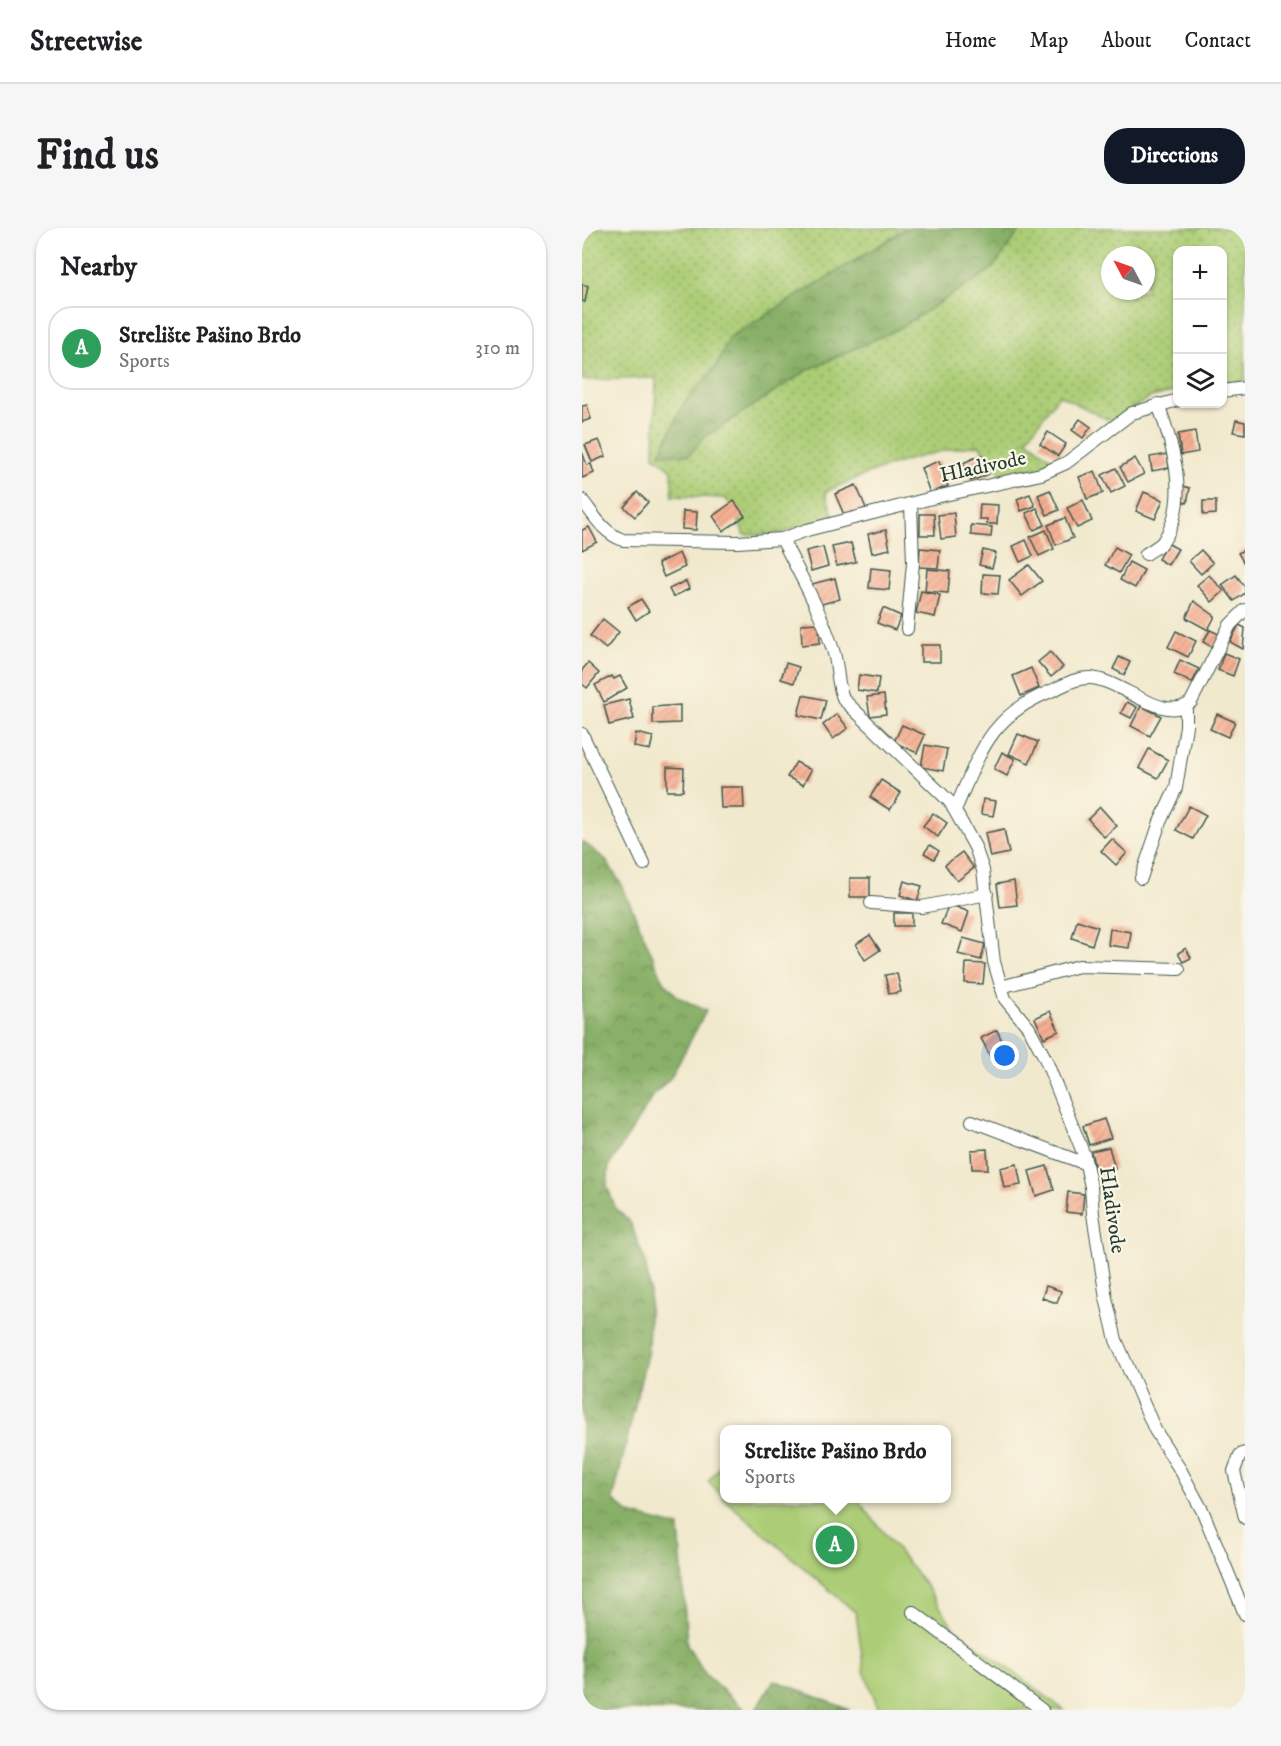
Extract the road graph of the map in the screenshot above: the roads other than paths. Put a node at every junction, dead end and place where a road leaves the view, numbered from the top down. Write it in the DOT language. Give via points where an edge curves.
graph roads {
  1 [pos="1245,388"];
  2 [pos="1227,391"];
  3 [pos="1173,401"];
  4 [pos="1158,404"];
  5 [pos="582,500"];
  6 [pos="911,504"];
  7 [pos="782,539"];
  8 [pos="1146,554"];
  9 [pos="1245,610"];
  10 [pos="907,629"];
  11 [pos="1186,706"];
  12 [pos="582,734"];
  13 [pos="955,810"];
  14 [pos="644,864"];
  15 [pos="1141,878"];
  16 [pos="987,894"];
  17 [pos="871,903"];
  18 [pos="1179,969"];
  19 [pos="1001,987"];
  20 [pos="972,1122"];
  21 [pos="1086,1164"];
  22 [pos="1245,1453"];
  23 [pos="1245,1518"];
  24 [pos="913,1612"];
  25 [pos="1245,1614"];
  26 [pos="1042,1710"];
  1 -- 2 [label="street"];
  3 -- 4 [label="street, Hladivode"];
  4 -- 6 [label="street, Hladivode" via="1132,413 1066,463 1041,474"];
  4 -- 8 [label="street" via="1178,473 1173,519 1164,542"];
  5 -- 7 [label="street, Hladivode" via="604,529 622,540"];
  6 -- 7 [label="street, Hladivode"];
  6 -- 10 [label="street" via="913,563"];
  7 -- 13 [label="street, Hladivode" via="818,609 834,652 844,700"];
  9 -- 11 [label="street" via="1230,625"];
  11 -- 13 [label="street" via="1173,710 1091,678 1079,678 1038,696 1014,710 987,739"];
  11 -- 15 [label="street" via="1176,788"];
  12 -- 14 [label="street"];
  13 -- 16 [label="street, Hladivode" via="975,847"];
  16 -- 17 [label="street" via="922,907"];
  16 -- 19 [label="street, Hladivode" via="994,962"];
  18 -- 19 [label="street" via="1079,966"];
  19 -- 21 [label="street, Hladivode" via="1045,1058"];
  20 -- 21 [label="street"];
  21 -- 25 [label="street, Hladivode" via="1116,1340 1155,1430 1203,1512"];
  22 -- 23 [label="street" via="1240,1455 1234,1471"];
  24 -- 26 [label="street"];
}
